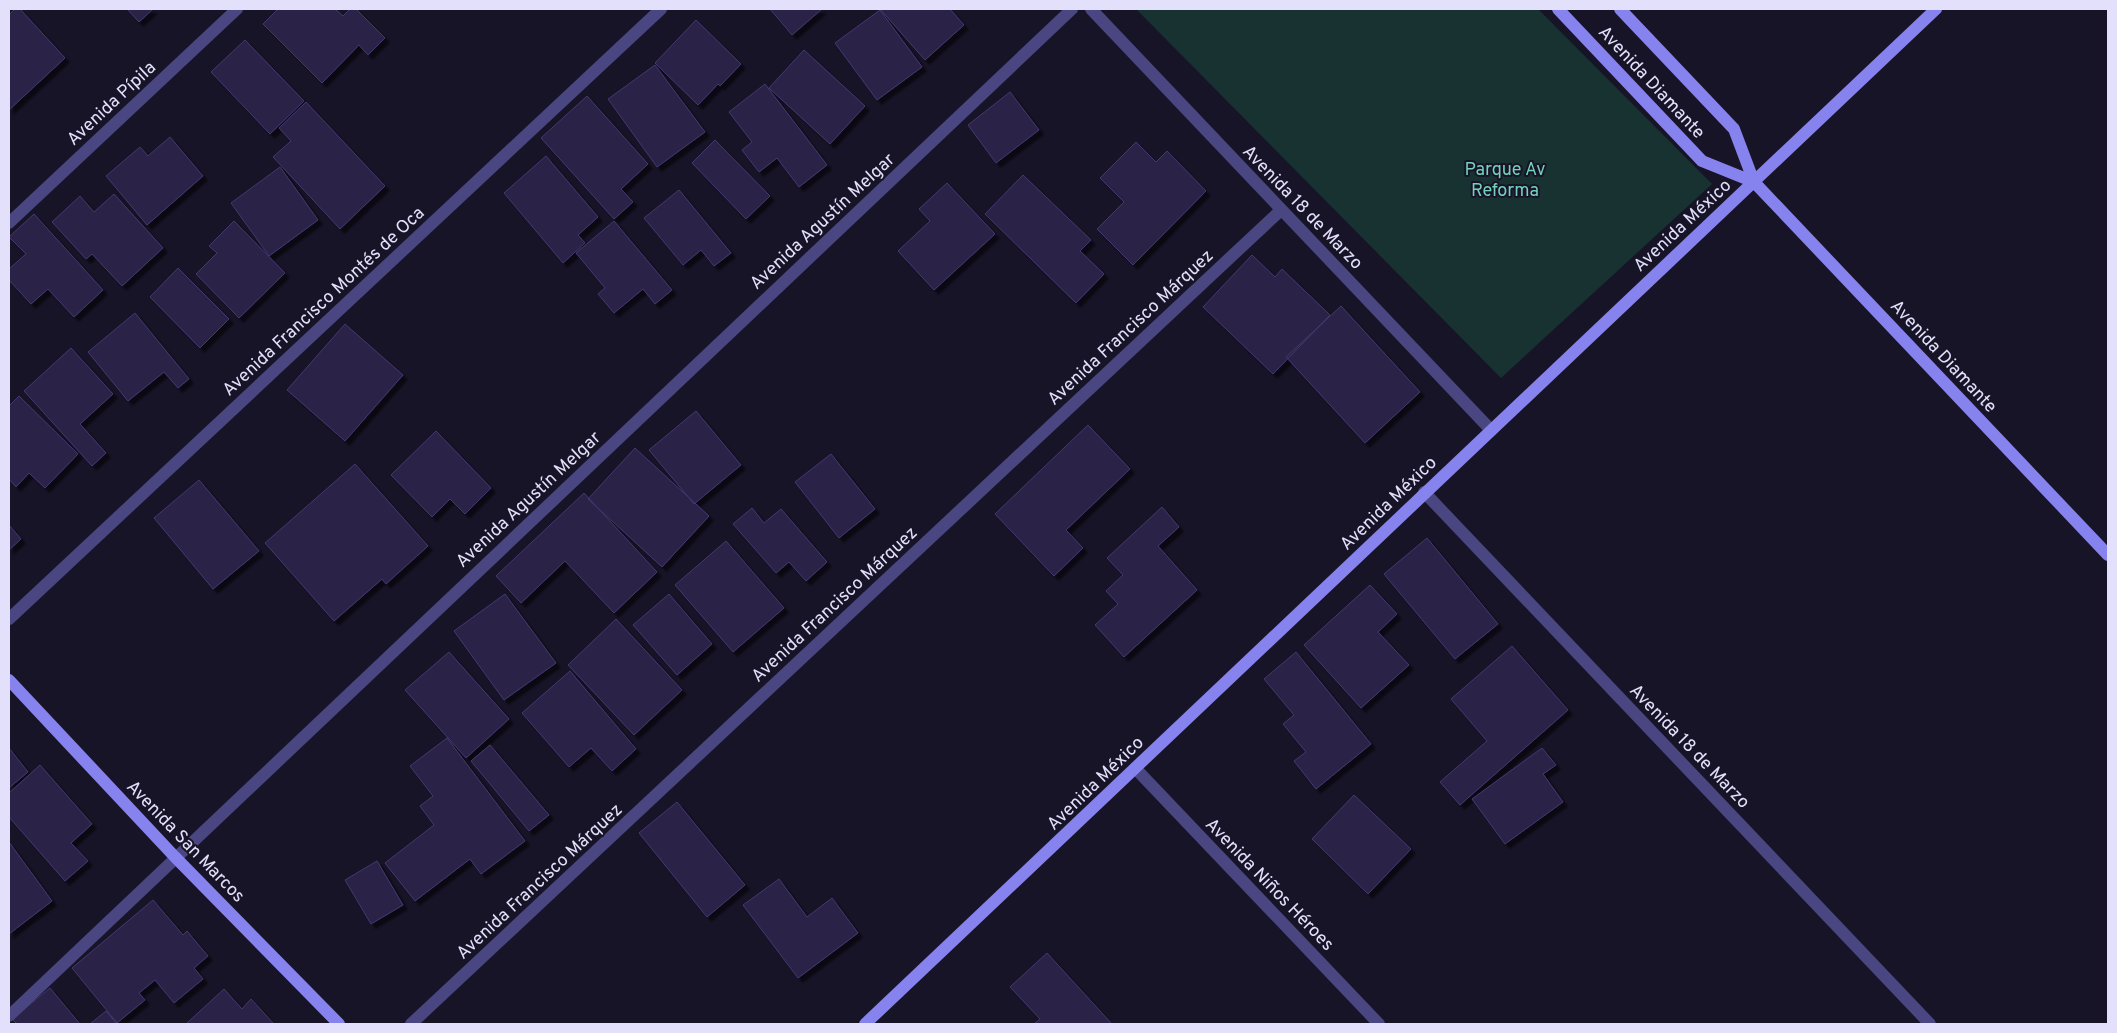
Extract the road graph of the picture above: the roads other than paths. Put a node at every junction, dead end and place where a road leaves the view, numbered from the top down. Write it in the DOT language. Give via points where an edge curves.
graph roads {
  1 [pos="237,9"];
  2 [pos="660,9"];
  3 [pos="1072,9"];
  4 [pos="1091,9"];
  5 [pos="1558,9"];
  6 [pos="1620,9"];
  7 [pos="1936,9"];
  8 [pos="1754,182"];
  9 [pos="1281,210"];
  10 [pos="9,223"];
  11 [pos="1490,429"];
  12 [pos="1424,492"];
  13 [pos="2108,555"];
  14 [pos="9,619"];
  15 [pos="9,680"];
  16 [pos="1135,768"];
  17 [pos="175,856"];
  18 [pos="9,1016"];
  19 [pos="340,1024"];
  20 [pos="411,1024"];
  21 [pos="865,1024"];
  22 [pos="1379,1024"];
  23 [pos="1930,1024"];
  1 -- 10 [label="street, Avenida Pípila"];
  2 -- 14 [label="street, Avenida Francisco Montés de Oca"];
  3 -- 17 [label="street, Avenida Agustín Melgar"];
  4 -- 9 [label="street, Avenida 18 de Marzo"];
  5 -- 8 [label="main road, Avenida Diamante" via="1702,161"];
  6 -- 8 [label="main road, Avenida Diamante" via="1734,129"];
  7 -- 8 [label="main road, Avenida México"];
  8 -- 11 [label="main road, Avenida México"];
  8 -- 13 [label="main road, Avenida Diamante"];
  9 -- 11 [label="street, Avenida 18 de Marzo"];
  9 -- 20 [label="street, Avenida Francisco Márquez"];
  11 -- 12 [label="main road, Avenida México"];
  12 -- 16 [label="main road, Avenida México"];
  12 -- 23 [label="street, Avenida 18 de Marzo"];
  15 -- 17 [label="main road, Avenida San Marcos"];
  16 -- 21 [label="main road, Avenida México"];
  16 -- 22 [label="street, Avenida Niños Héroes"];
  17 -- 18 [label="street, Avenida Agustín Melgar"];
  17 -- 19 [label="main road, Avenida San Marcos"];
}
